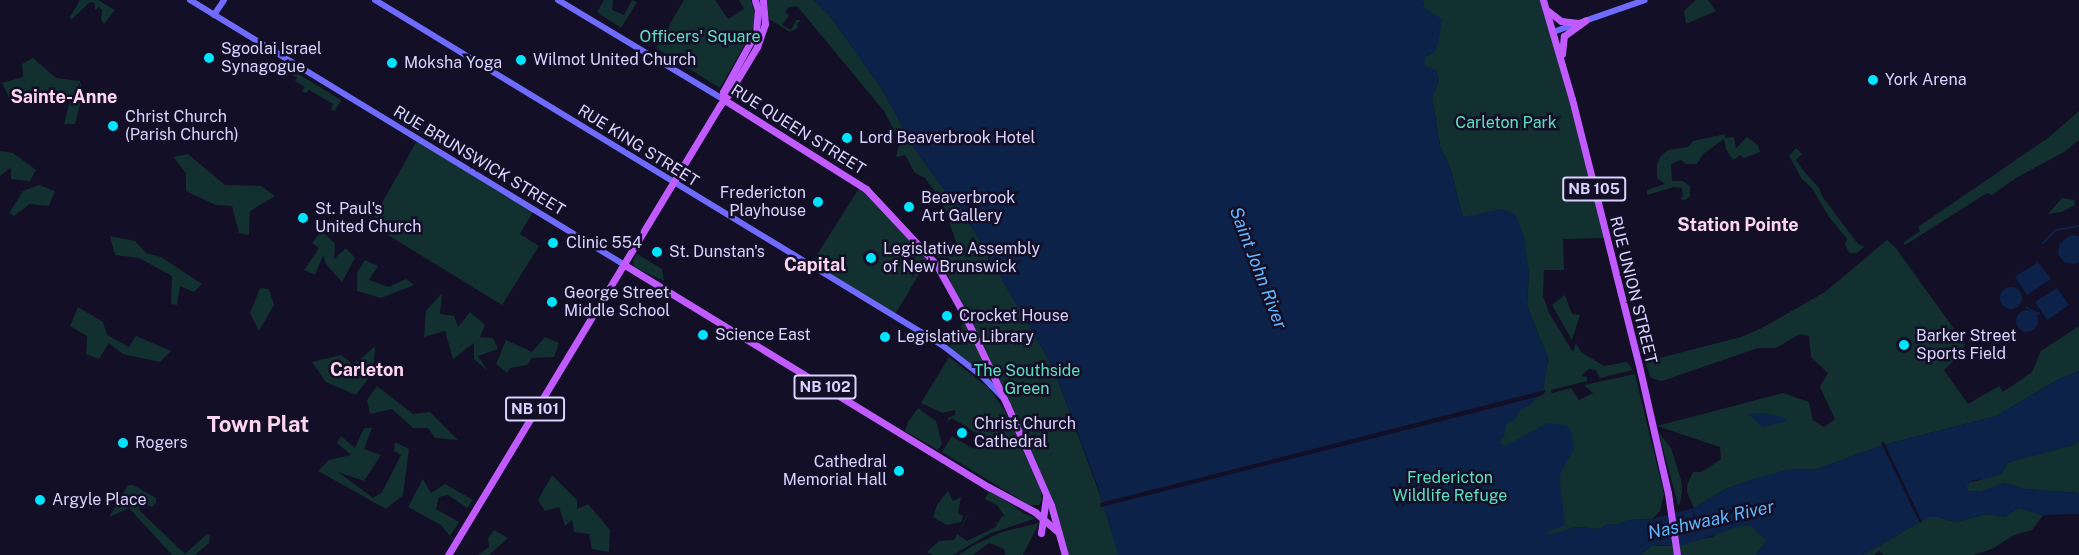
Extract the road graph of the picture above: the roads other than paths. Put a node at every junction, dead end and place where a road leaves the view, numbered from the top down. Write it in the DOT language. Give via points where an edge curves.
graph roads {
  1 [pos="190,0"];
  2 [pos="224,0"];
  3 [pos="375,0"];
  4 [pos="558,0"];
  5 [pos="755,0"];
  6 [pos="762,0"];
  7 [pos="1645,0"];
  8 [pos="1544,3"];
  9 [pos="214,15"];
  10 [pos="1586,21"];
  11 [pos="1553,32"];
  12 [pos="1561,62"];
  13 [pos="733,88"];
  14 [pos="723,99"];
  15 [pos="743,111"];
  16 [pos="673,183"];
  17 [pos="623,264"];
  18 [pos="1003,398"];
  19 [pos="1046,494"];
  20 [pos="1054,516"];
  21 [pos="1044,520"];
  22 [pos="1048,528"];
  23 [pos="1059,534"];
  24 [pos="448,555"];
  25 [pos="1065,555"];
  26 [pos="1677,555"];
  1 -- 9 [label="main road, RUE BRUNSWICK STREET"];
  2 -- 9 [label="main road"];
  3 -- 16 [label="main road, RUE KING STREET"];
  4 -- 14 [label="main road, RUE QUEEN STREET"];
  5 -- 14 [label="main road" via="756,32 723,92"];
  6 -- 13 [label="main road" via="762,36"];
  7 -- 10 [label="main road"];
  8 -- 10 [label="main road" via="1550,14 1561,21"];
  8 -- 11 [label="main road, RUE UNION STREET / NB 105"];
  9 -- 17 [label="main road, RUE BRUNSWICK STREET"];
  10 -- 11 [label="main road"];
  10 -- 12 [label="main road" via="1564,36"];
  11 -- 12 [label="main road, RUE UNION STREET / NB 105"];
  12 -- 26 [label="main road, RUE UNION STREET / NB 105" via="1668,493"];
  13 -- 14 [label="main road"];
  13 -- 15 [label="main road"];
  14 -- 15 [label="main road, RUE QUEEN STREET / NB 102"];
  14 -- 16 [label="main road"];
  15 -- 18 [label="main road, RUE QUEEN STREET / NB 102" via="861,185 936,264"];
  16 -- 17 [label="main road"];
  16 -- 18 [label="main road, RUE KING STREET" via="942,345"];
  17 -- 21 [label="main road, RUE BRUNSWICK STREET / NB 102"];
  17 -- 24 [label="main road, NB 101"];
  18 -- 19 [label="main road, RUE QUEEN STREET / NB 102"];
  19 -- 20 [label="main road, RUE QUEEN STREET / NB 102"];
  19 -- 21 [label="main road"];
  20 -- 22 [label="main road"];
  20 -- 23 [label="main road, RUE QUEEN STREET / NB 102"];
  21 -- 22 [label="main road, RUE BRUNSWICK STREET / NB 102"];
  21 -- 22 [label="main road" via="1041,533"];
  22 -- 23 [label="main road, RUE BRUNSWICK STREET / NB 102"];
  23 -- 25 [label="main road, NB 102"];
}
